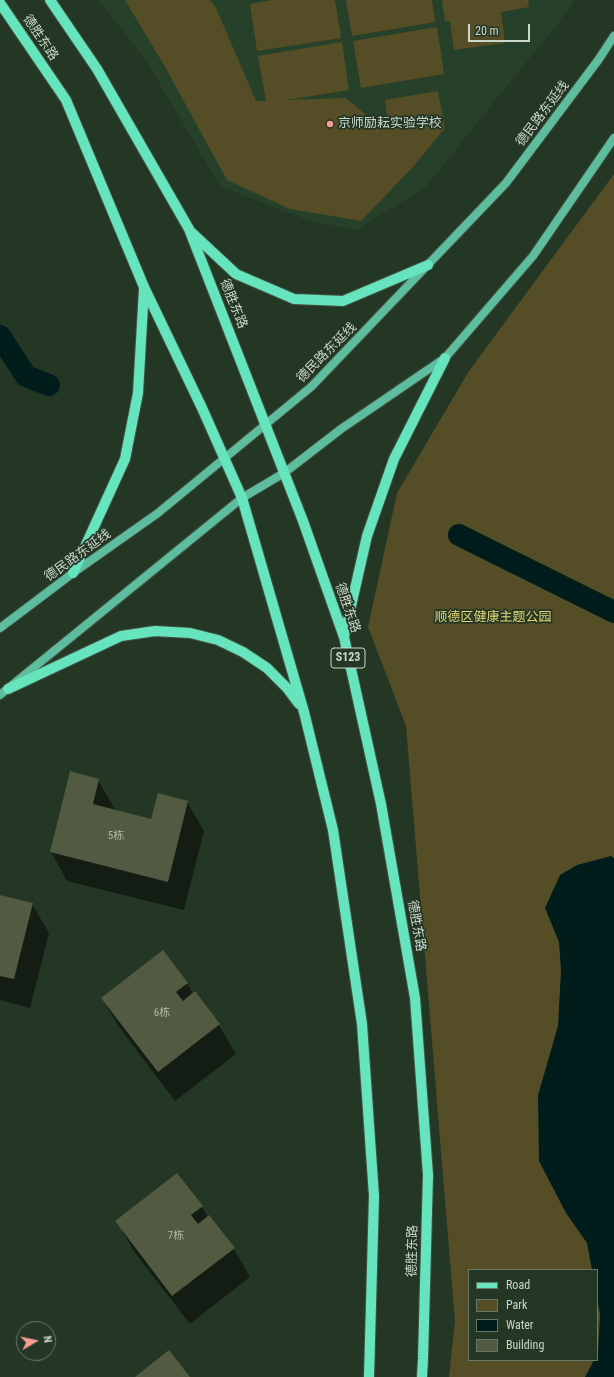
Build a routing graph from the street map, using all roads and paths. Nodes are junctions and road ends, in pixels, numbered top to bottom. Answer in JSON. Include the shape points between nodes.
{"nodes":[{"id":1,"x":50,"y":0,"type":"edge"},
{"id":2,"x":0,"y":3,"type":"edge"},
{"id":3,"x":614,"y":36,"type":"edge"},
{"id":4,"x":614,"y":138,"type":"edge"},
{"id":5,"x":189,"y":230,"type":"junction"},
{"id":6,"x":428,"y":265,"type":"junction"},
{"id":7,"x":144,"y":287,"type":"junction"},
{"id":8,"x":445,"y":358,"type":"junction"},
{"id":9,"x":265,"y":425,"type":"junction"},
{"id":10,"x":224,"y":459,"type":"junction"},
{"id":11,"x":284,"y":473,"type":"junction"},
{"id":12,"x":242,"y":498,"type":"junction"},
{"id":13,"x":73,"y":573,"type":"junction"},
{"id":14,"x":0,"y":628,"type":"edge"},
{"id":15,"x":344,"y":637,"type":"junction"},
{"id":16,"x":4,"y":692,"type":"edge"},
{"id":17,"x":304,"y":712,"type":"junction"},
{"id":18,"x":369,"y":1377,"type":"edge"},
{"id":19,"x":422,"y":1377,"type":"edge"}],
"edges":[{"from":1,"to":5,"type":"main road","name":"德胜东路","number":"S123","via":[[97,68]]},
{"from":2,"to":7,"type":"main road","name":"德胜东路","via":[[66,100]]},
{"from":3,"to":6,"type":"main road","name":"德民路东延线","via":[[506,183]]},
{"from":4,"to":8,"type":"main road","via":[[533,256]]},
{"from":5,"to":6,"type":"main road","via":[[236,274],[294,299],[343,301]]},
{"from":5,"to":9,"type":"main road","name":"德胜东路","number":"S123"},
{"from":6,"to":9,"type":"main road","name":"德民路东延线","via":[[311,387]]},
{"from":7,"to":10,"type":"main road","name":"德胜东路"},
{"from":7,"to":13,"type":"main road","via":[[138,393],[125,459]]},
{"from":8,"to":11,"type":"main road","via":[[341,429]]},
{"from":8,"to":15,"type":"main road","via":[[394,459],[367,536]]},
{"from":9,"to":10,"type":"main road","name":"德民路东延线"},
{"from":9,"to":11,"type":"main road","name":"德胜东路","number":"S123"},
{"from":10,"to":12,"type":"main road","name":"德胜东路"},
{"from":10,"to":13,"type":"main road","name":"德民路东延线","via":[[158,513]]},
{"from":11,"to":12,"type":"main road"},
{"from":11,"to":15,"type":"main road","name":"德胜东路","number":"S123"},
{"from":12,"to":16,"type":"main road"},
{"from":12,"to":17,"type":"main road","name":"德胜东路"},
{"from":13,"to":14,"type":"main road","name":"德民路东延线"},
{"from":15,"to":19,"type":"main road","name":"德胜东路","number":"S123","via":[[382,804],[415,998],[428,1174]]},
{"from":16,"to":17,"type":"main road","via":[[121,636],[155,631],[190,633],[218,640],[267,668],[287,688]]},
{"from":17,"to":18,"type":"main road","name":"德胜东路","via":[[333,830],[362,1024],[374,1196]]}]}
